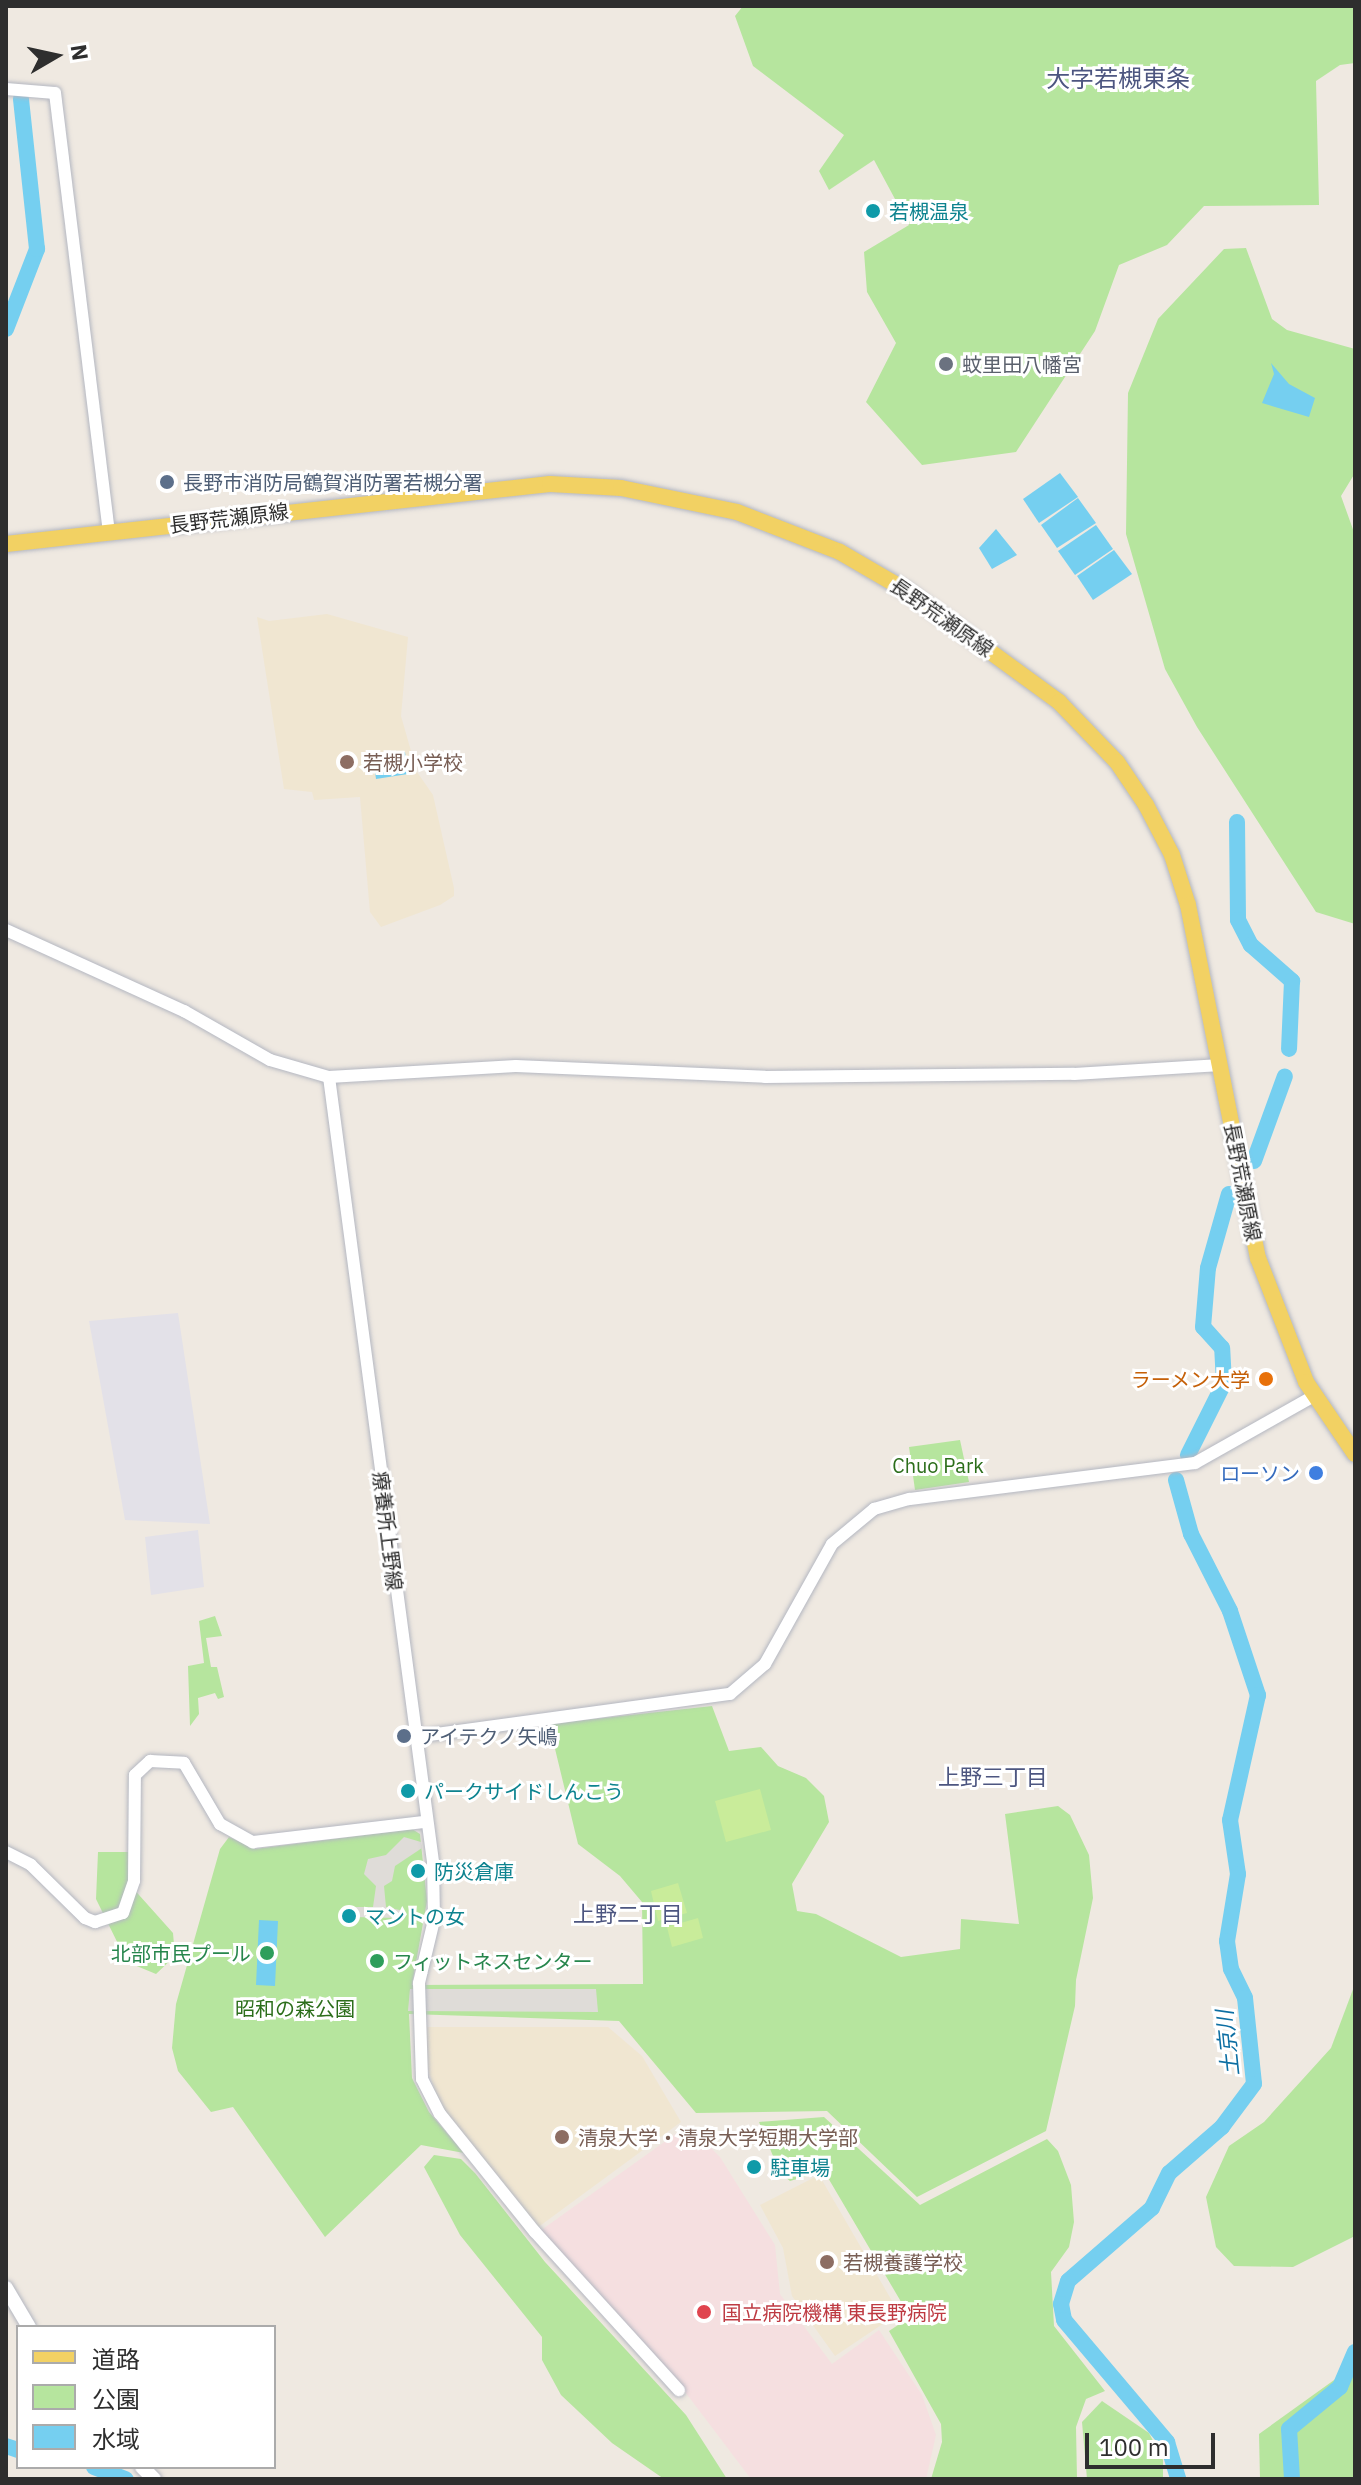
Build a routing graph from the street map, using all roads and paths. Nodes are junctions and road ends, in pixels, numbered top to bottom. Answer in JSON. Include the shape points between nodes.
{"nodes":[{"id":1,"x":6,"y":89,"type":"edge"},
{"id":2,"x":109,"y":532,"type":"junction"},
{"id":3,"x":6,"y":544,"type":"edge"},
{"id":4,"x":6,"y":930,"type":"edge"},
{"id":5,"x":1221,"y":1065,"type":"junction"},
{"id":6,"x":329,"y":1077,"type":"junction"},
{"id":7,"x":1314,"y":1396,"type":"junction"},
{"id":8,"x":1355,"y":1454,"type":"edge"},
{"id":9,"x":415,"y":1737,"type":"junction"},
{"id":10,"x":424,"y":1822,"type":"junction"},
{"id":11,"x":6,"y":1852,"type":"edge"},
{"id":12,"x":6,"y":2288,"type":"edge"},
{"id":13,"x":28,"y":2325,"type":"edge"},
{"id":14,"x":679,"y":2390,"type":"dead end"}],
"edges":[{"from":1,"to":2,"type":"street","via":[[55,93]]},
{"from":2,"to":3,"type":"main road","name":"長野荒瀬原線"},
{"from":2,"to":5,"type":"main road","name":"長野荒瀬原線","via":[[550,484],[621,488],[707,504],[780,526],[840,552],[907,591],[1059,702],[1117,762],[1172,855],[1188,905]]},
{"from":4,"to":6,"type":"street","via":[[184,1011],[270,1060]]},
{"from":5,"to":6,"type":"street","via":[[1074,1074],[768,1077],[516,1066]]},
{"from":5,"to":7,"type":"main road","name":"長野荒瀬原線","via":[[1258,1258],[1278,1319]]},
{"from":6,"to":9,"type":"street","name":"療養所上野線"},
{"from":7,"to":8,"type":"main road","name":"長野荒瀬原線"},
{"from":7,"to":9,"type":"street","via":[[1195,1463],[910,1499],[874,1509],[832,1544],[765,1664],[730,1694]]},
{"from":9,"to":10,"type":"street","name":"療養所上野線"},
{"from":10,"to":11,"type":"street","via":[[253,1842],[220,1824],[184,1763],[150,1761],[135,1775],[134,1881],[123,1913],[95,1922],[85,1918],[31,1865]]},
{"from":10,"to":14,"type":"street","name":"療養所上野線","via":[[435,1893],[419,1983],[422,2079],[440,2114],[550,2250]]},
{"from":12,"to":13,"type":"main road"}]}
